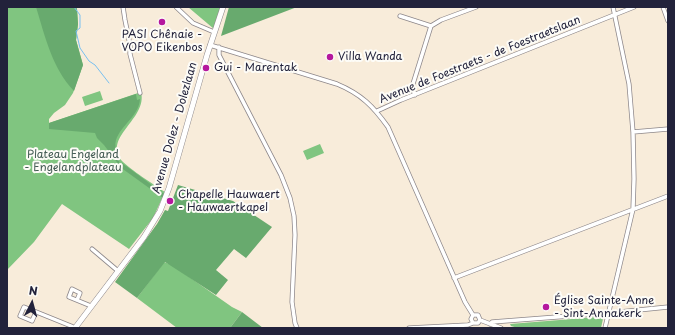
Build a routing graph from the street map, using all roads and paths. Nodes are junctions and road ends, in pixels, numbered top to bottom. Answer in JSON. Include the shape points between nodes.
{"nodes":[{"id":1,"x":123,"y":7,"type":"edge"},
{"id":2,"x":176,"y":7,"type":"edge"},
{"id":3,"x":223,"y":7,"type":"edge"},
{"id":4,"x":476,"y":7,"type":"edge"},
{"id":5,"x":613,"y":7,"type":"edge"},
{"id":6,"x":634,"y":7,"type":"edge"},
{"id":7,"x":663,"y":7,"type":"edge"},
{"id":8,"x":614,"y":15,"type":"junction"},
{"id":9,"x":400,"y":16,"type":"dead end"},
{"id":10,"x":668,"y":21,"type":"edge"},
{"id":11,"x":431,"y":26,"type":"junction"},
{"id":12,"x":214,"y":32,"type":"junction"},
{"id":13,"x":210,"y":45,"type":"junction"},
{"id":14,"x":219,"y":47,"type":"junction"},
{"id":15,"x":140,"y":93,"type":"dead end"},
{"id":16,"x":415,"y":95,"type":"junction"},
{"id":17,"x":377,"y":111,"type":"junction"},
{"id":18,"x":668,"y":130,"type":"edge"},
{"id":19,"x":633,"y":132,"type":"junction"},
{"id":20,"x":668,"y":196,"type":"edge"},
{"id":21,"x":633,"y":209,"type":"junction"},
{"id":22,"x":92,"y":249,"type":"dead end"},
{"id":23,"x":118,"y":271,"type":"junction"},
{"id":24,"x":454,"y":278,"type":"junction"},
{"id":25,"x":77,"y":300,"type":"dead end"},
{"id":26,"x":91,"y":306,"type":"junction"},
{"id":27,"x":668,"y":307,"type":"edge"},
{"id":28,"x":36,"y":312,"type":"junction"},
{"id":29,"x":609,"y":313,"type":"junction"},
{"id":30,"x":472,"y":317,"type":"junction"},
{"id":31,"x":480,"y":321,"type":"junction"},
{"id":32,"x":474,"y":323,"type":"junction"},
{"id":33,"x":463,"y":324,"type":"junction"},
{"id":34,"x":490,"y":324,"type":"junction"},
{"id":35,"x":75,"y":328,"type":"edge"},
{"id":36,"x":297,"y":328,"type":"edge"},
{"id":37,"x":409,"y":328,"type":"edge"},
{"id":38,"x":475,"y":328,"type":"edge"},
{"id":39,"x":479,"y":328,"type":"edge"},
{"id":40,"x":501,"y":328,"type":"edge"},
{"id":41,"x":605,"y":328,"type":"edge"}],
"edges":[{"from":1,"to":15,"type":"street","via":[[130,54]]},
{"from":2,"to":12,"type":"street","via":[[193,23]]},
{"from":3,"to":12,"type":"street","name":"Avenue Dolez - Dolezlaan"},
{"from":4,"to":11,"type":"street","via":[[440,20]]},
{"from":5,"to":8,"type":"street"},
{"from":6,"to":8,"type":"street","name":"Avenue de Foestraets - de Foestraetslaan"},
{"from":7,"to":10,"type":"street"},
{"from":8,"to":16,"type":"street","name":"Avenue de Foestraets - de Foestraetslaan"},
{"from":8,"to":19,"type":"street","via":[[629,84]]},
{"from":9,"to":11,"type":"street"},
{"from":11,"to":16,"type":"street","via":[[412,87]]},
{"from":12,"to":13,"type":"street","name":"Avenue Dolez - Dolezlaan"},
{"from":13,"to":14,"type":"street"},
{"from":13,"to":23,"type":"street","name":"Avenue Dolez - Dolezlaan","via":[[164,203]]},
{"from":14,"to":17,"type":"street","via":[[337,84],[360,96]]},
{"from":14,"to":36,"type":"street","via":[[219,55],[281,175],[290,198],[295,235],[292,302]]},
{"from":16,"to":17,"type":"street","name":"Avenue de Foestraets - de Foestraetslaan"},
{"from":17,"to":24,"type":"street","via":[[388,127]]},
{"from":18,"to":19,"type":"street"},
{"from":19,"to":21,"type":"street"},
{"from":20,"to":21,"type":"street"},
{"from":21,"to":24,"type":"street"},
{"from":21,"to":29,"type":"street"},
{"from":22,"to":23,"type":"street"},
{"from":23,"to":26,"type":"street","name":"Avenue Dolez - Dolezlaan"},
{"from":24,"to":30,"type":"street"},
{"from":25,"to":26,"type":"street"},
{"from":26,"to":35,"type":"street","name":"Avenue Dolez - Dolezlaan"},
{"from":27,"to":29,"type":"street"},
{"from":28,"to":28,"type":"street","via":[[24,307],[20,316],[32,321]]},
{"from":28,"to":35,"type":"street"},
{"from":29,"to":34,"type":"street","via":[[499,321]]},
{"from":29,"to":41,"type":"street"},
{"from":30,"to":31,"type":"street","via":[[478,315]]},
{"from":30,"to":32,"type":"street"},
{"from":30,"to":33,"type":"street"},
{"from":31,"to":32,"type":"street"},
{"from":31,"to":34,"type":"street"},
{"from":31,"to":39,"type":"street"},
{"from":32,"to":33,"type":"street"},
{"from":32,"to":38,"type":"street"},
{"from":33,"to":37,"type":"street"},
{"from":34,"to":40,"type":"street"}]}
